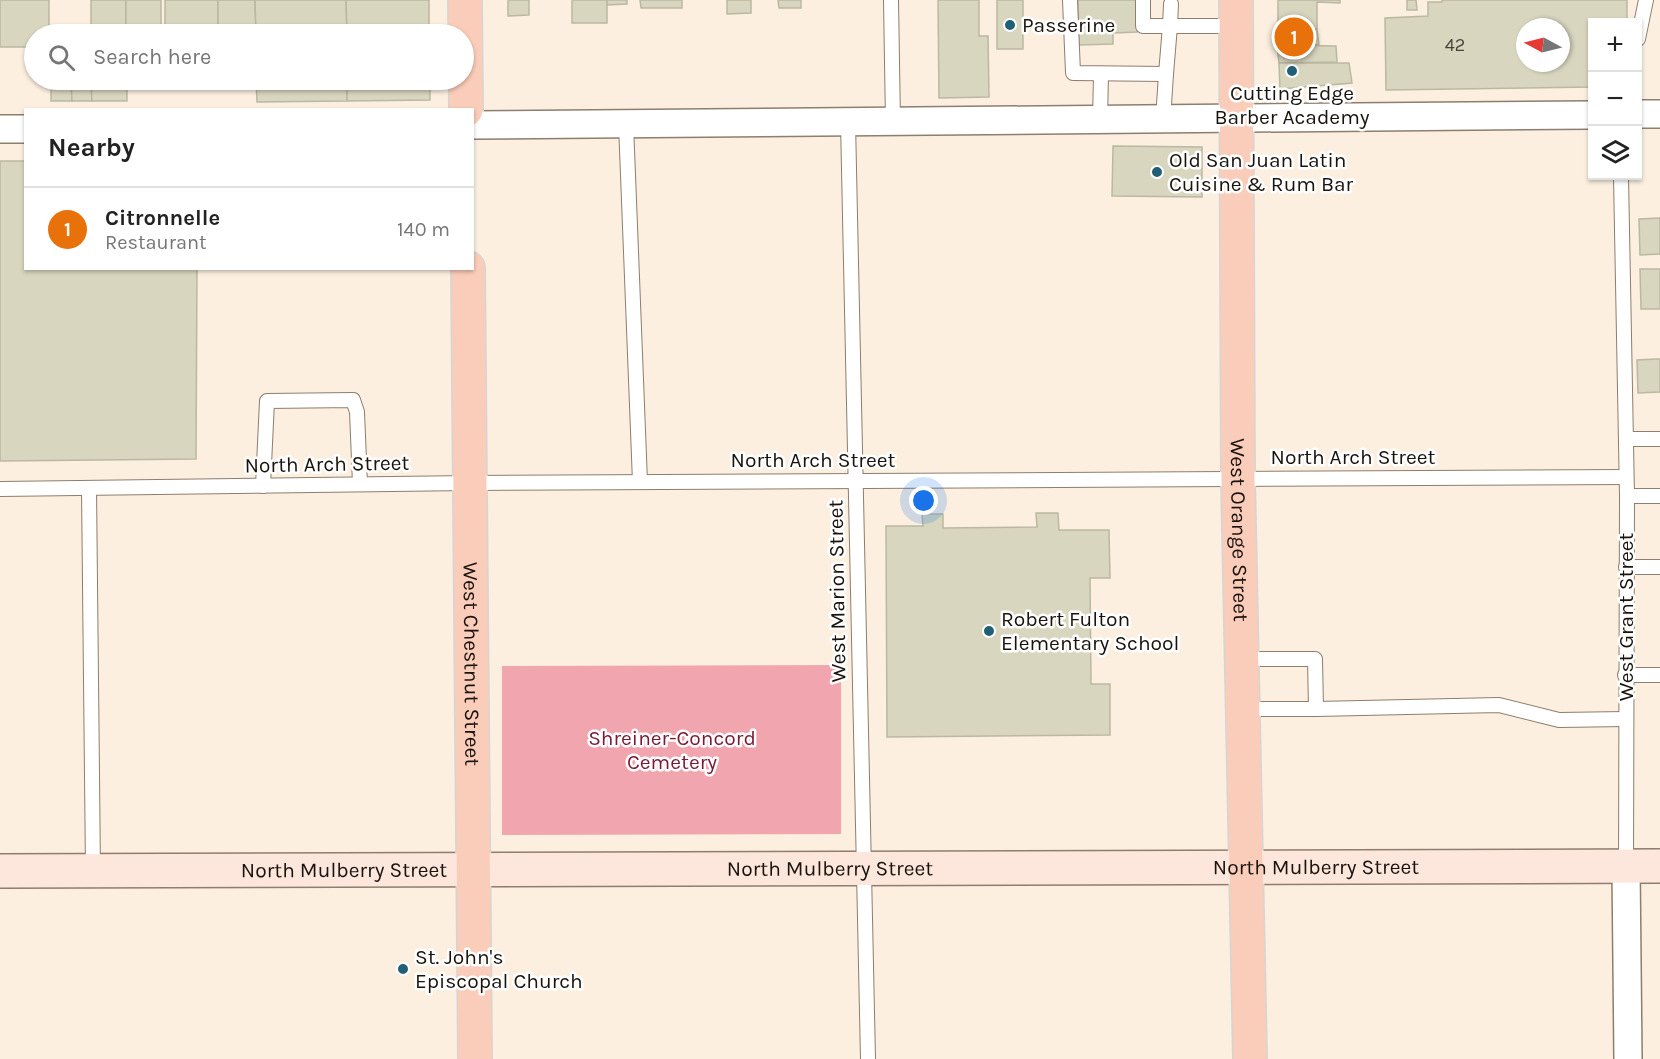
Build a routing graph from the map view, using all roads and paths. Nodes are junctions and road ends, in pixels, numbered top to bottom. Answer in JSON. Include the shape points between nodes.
{"nodes":[{"id":1,"x":465,"y":0,"type":"edge"},
{"id":2,"x":891,"y":0,"type":"edge"},
{"id":3,"x":1070,"y":0,"type":"edge"},
{"id":4,"x":1143,"y":0,"type":"edge"},
{"id":5,"x":1646,"y":0,"type":"edge"},
{"id":6,"x":1171,"y":4,"type":"dead end"},
{"id":7,"x":1236,"y":13,"type":"edge"},
{"id":8,"x":1642,"y":20,"type":"edge"},
{"id":9,"x":465,"y":24,"type":"edge"},
{"id":10,"x":1170,"y":26,"type":"junction"},
{"id":11,"x":1101,"y":74,"type":"junction"},
{"id":12,"x":1166,"y":74,"type":"junction"},
{"id":13,"x":466,"y":90,"type":"edge"},
{"id":14,"x":466,"y":108,"type":"edge"},
{"id":15,"x":1642,"y":114,"type":"edge"},
{"id":16,"x":1660,"y":114,"type":"edge"},
{"id":17,"x":1588,"y":115,"type":"edge"},
{"id":18,"x":1237,"y":119,"type":"junction"},
{"id":19,"x":1100,"y":120,"type":"junction"},
{"id":20,"x":1164,"y":120,"type":"junction"},
{"id":21,"x":848,"y":122,"type":"junction"},
{"id":22,"x":893,"y":122,"type":"junction"},
{"id":23,"x":626,"y":124,"type":"junction"},
{"id":24,"x":474,"y":125,"type":"edge"},
{"id":25,"x":0,"y":129,"type":"edge"},
{"id":26,"x":24,"y":129,"type":"edge"},
{"id":27,"x":1621,"y":180,"type":"edge"},
{"id":28,"x":468,"y":270,"type":"edge"},
{"id":29,"x":1626,"y":439,"type":"junction"},
{"id":30,"x":1660,"y":439,"type":"edge"},
{"id":31,"x":1626,"y":477,"type":"junction"},
{"id":32,"x":1238,"y":479,"type":"junction"},
{"id":33,"x":856,"y":481,"type":"junction"},
{"id":34,"x":640,"y":482,"type":"junction"},
{"id":35,"x":470,"y":483,"type":"junction"},
{"id":36,"x":360,"y":484,"type":"junction"},
{"id":37,"x":262,"y":486,"type":"junction"},
{"id":38,"x":88,"y":488,"type":"junction"},
{"id":39,"x":0,"y":489,"type":"edge"},
{"id":40,"x":1627,"y":496,"type":"junction"},
{"id":41,"x":1660,"y":496,"type":"edge"},
{"id":42,"x":1626,"y":567,"type":"junction"},
{"id":43,"x":1660,"y":567,"type":"edge"},
{"id":44,"x":1241,"y":659,"type":"junction"},
{"id":45,"x":1625,"y":675,"type":"junction"},
{"id":46,"x":1660,"y":675,"type":"edge"},
{"id":47,"x":1242,"y":709,"type":"junction"},
{"id":48,"x":1316,"y":709,"type":"junction"},
{"id":49,"x":1625,"y":719,"type":"junction"},
{"id":50,"x":1660,"y":866,"type":"edge"},
{"id":51,"x":1626,"y":867,"type":"junction"},
{"id":52,"x":1245,"y":868,"type":"junction"},
{"id":53,"x":864,"y":869,"type":"junction"},
{"id":54,"x":473,"y":870,"type":"junction"},
{"id":55,"x":0,"y":871,"type":"edge"},
{"id":56,"x":93,"y":871,"type":"junction"},
{"id":57,"x":475,"y":1059,"type":"edge"},
{"id":58,"x":868,"y":1059,"type":"edge"},
{"id":59,"x":1250,"y":1059,"type":"edge"},
{"id":60,"x":1628,"y":1059,"type":"edge"}],
"edges":[{"from":1,"to":9,"type":"main road"},
{"from":2,"to":22,"type":"lane"},
{"from":3,"to":11,"type":"lane","via":[[1073,74]]},
{"from":4,"to":10,"type":"lane","via":[[1143,26]]},
{"from":5,"to":8,"type":"lane"},
{"from":6,"to":10,"type":"lane"},
{"from":7,"to":10,"type":"lane"},
{"from":7,"to":18,"type":"main road","name":"West Orange Street"},
{"from":10,"to":12,"type":"lane"},
{"from":11,"to":12,"type":"lane"},
{"from":11,"to":19,"type":"lane"},
{"from":12,"to":20,"type":"lane"},
{"from":13,"to":14,"type":"main road"},
{"from":15,"to":16,"type":"street"},
{"from":17,"to":18,"type":"street"},
{"from":18,"to":20,"type":"street"},
{"from":18,"to":32,"type":"main road","name":"West Orange Street"},
{"from":19,"to":20,"type":"street"},
{"from":19,"to":22,"type":"street"},
{"from":21,"to":22,"type":"street"},
{"from":21,"to":23,"type":"street"},
{"from":21,"to":33,"type":"lane","name":"West Marion Street"},
{"from":23,"to":24,"type":"street"},
{"from":23,"to":34,"type":"lane"},
{"from":25,"to":26,"type":"street"},
{"from":27,"to":29,"type":"lane","name":"West Grant Street"},
{"from":28,"to":35,"type":"main road","name":"West Chestnut Street"},
{"from":29,"to":30,"type":"lane"},
{"from":29,"to":31,"type":"lane","name":"West Grant Street"},
{"from":31,"to":32,"type":"lane","name":"North Arch Street"},
{"from":31,"to":40,"type":"lane","name":"West Grant Street"},
{"from":32,"to":33,"type":"lane","name":"North Arch Street"},
{"from":32,"to":44,"type":"main road","name":"West Orange Street"},
{"from":33,"to":34,"type":"lane","name":"North Arch Street"},
{"from":33,"to":53,"type":"lane","name":"West Marion Street"},
{"from":34,"to":35,"type":"lane","name":"North Arch Street"},
{"from":35,"to":36,"type":"lane","name":"North Arch Street"},
{"from":35,"to":54,"type":"main road","name":"West Chestnut Street"},
{"from":36,"to":37,"type":"lane","name":"North Arch Street"},
{"from":36,"to":37,"type":"lane","via":[[353,400],[267,401]]},
{"from":37,"to":38,"type":"lane","name":"North Arch Street"},
{"from":38,"to":39,"type":"lane","name":"North Arch Street"},
{"from":38,"to":56,"type":"lane"},
{"from":40,"to":41,"type":"lane"},
{"from":40,"to":42,"type":"lane","name":"West Grant Street"},
{"from":42,"to":43,"type":"lane"},
{"from":42,"to":45,"type":"lane","name":"West Grant Street"},
{"from":44,"to":47,"type":"main road","name":"West Orange Street"},
{"from":44,"to":48,"type":"lane","via":[[1315,659]]},
{"from":45,"to":46,"type":"lane"},
{"from":45,"to":49,"type":"lane","name":"West Grant Street"},
{"from":47,"to":48,"type":"lane"},
{"from":47,"to":52,"type":"main road","name":"West Orange Street"},
{"from":48,"to":49,"type":"lane","via":[[1499,705],[1559,720]]},
{"from":49,"to":51,"type":"lane","name":"West Grant Street"},
{"from":50,"to":51,"type":"street","name":"North Mulberry Street"},
{"from":51,"to":52,"type":"street","name":"North Mulberry Street"},
{"from":51,"to":60,"type":"street","name":"West Grant Street"},
{"from":52,"to":53,"type":"street","name":"North Mulberry Street"},
{"from":52,"to":59,"type":"main road","name":"West Orange Street"},
{"from":53,"to":54,"type":"street","name":"North Mulberry Street"},
{"from":53,"to":58,"type":"lane","name":"West Marion Street"},
{"from":54,"to":56,"type":"street","name":"North Mulberry Street"},
{"from":54,"to":57,"type":"main road","name":"West Chestnut Street"},
{"from":55,"to":56,"type":"street","name":"North Mulberry Street"}]}
